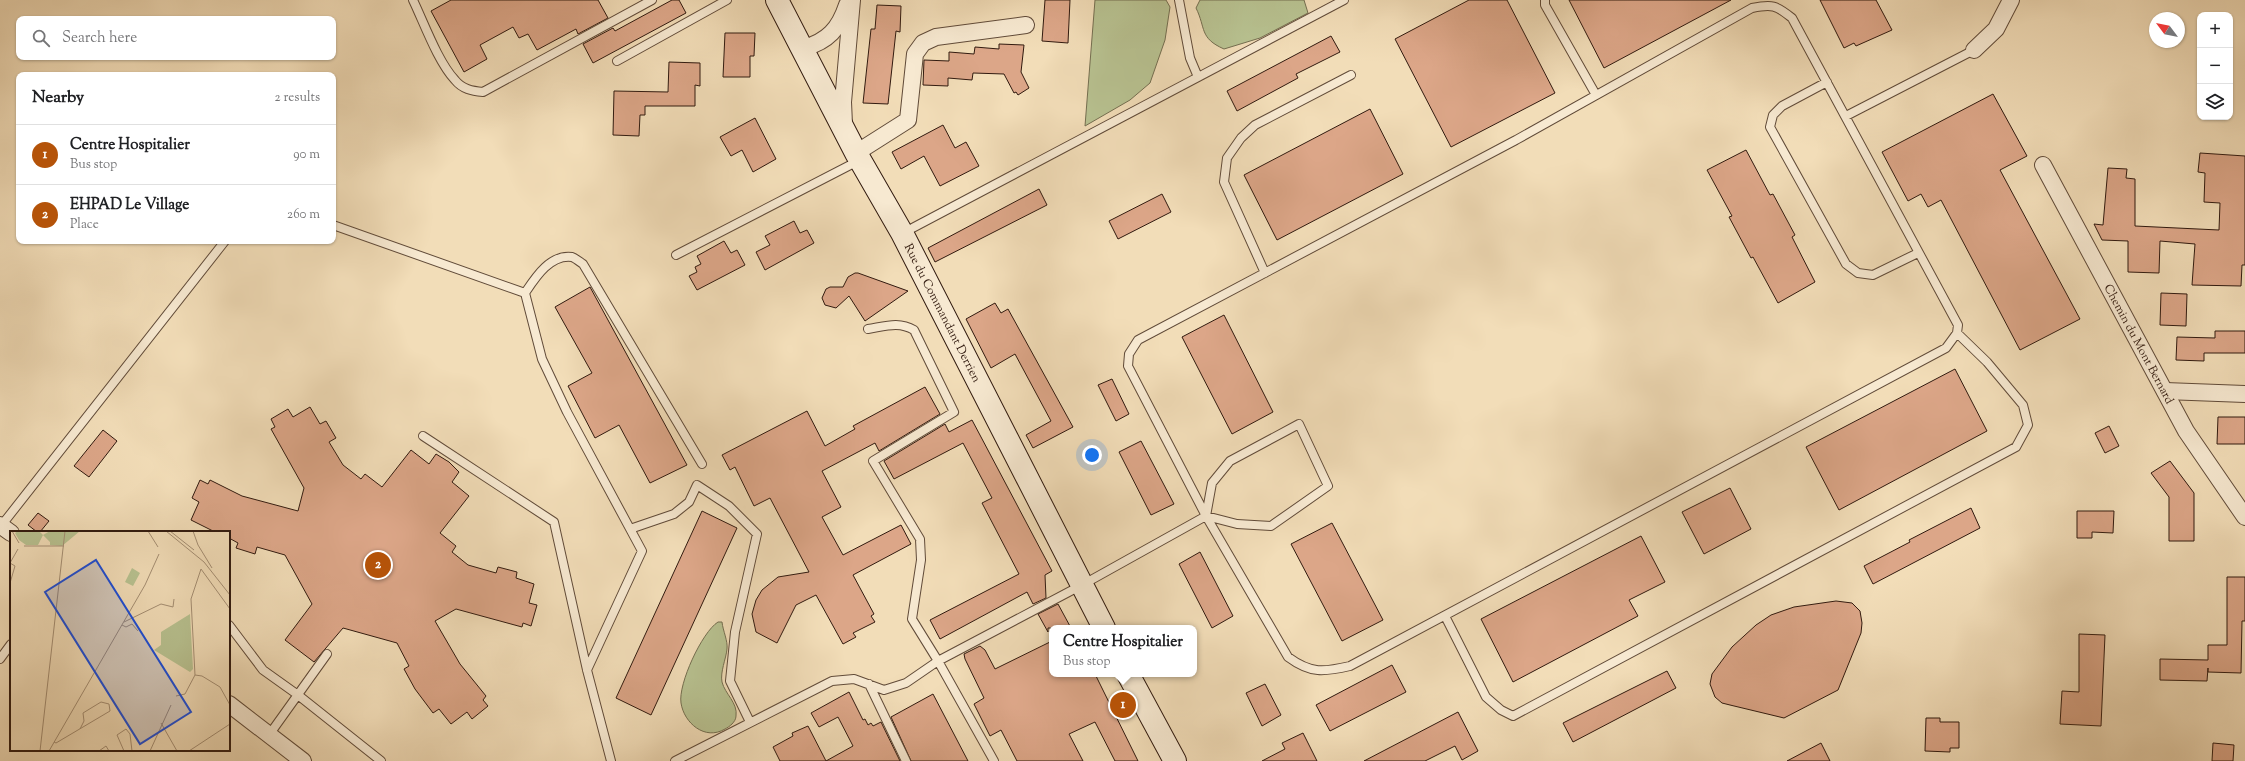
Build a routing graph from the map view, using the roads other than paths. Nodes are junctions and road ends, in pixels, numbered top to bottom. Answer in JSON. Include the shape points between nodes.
{"nodes":[{"id":1,"x":413,"y":0,"type":"edge"},
{"id":2,"x":652,"y":0,"type":"edge"},
{"id":3,"x":726,"y":0,"type":"edge"},
{"id":4,"x":778,"y":0,"type":"edge"},
{"id":5,"x":849,"y":0,"type":"edge"},
{"id":6,"x":852,"y":0,"type":"edge"},
{"id":7,"x":1179,"y":0,"type":"edge"},
{"id":8,"x":1344,"y":0,"type":"edge"},
{"id":9,"x":1545,"y":0,"type":"edge"},
{"id":10,"x":2011,"y":0,"type":"edge"},
{"id":11,"x":1770,"y":2,"type":"edge"},
{"id":12,"x":1026,"y":25,"type":"dead end"},
{"id":13,"x":804,"y":48,"type":"junction"},
{"id":14,"x":1974,"y":50,"type":"joint"},
{"id":15,"x":617,"y":61,"type":"dead end"},
{"id":16,"x":1351,"y":76,"type":"dead end"},
{"id":17,"x":1198,"y":77,"type":"junction"},
{"id":18,"x":1827,"y":82,"type":"junction"},
{"id":19,"x":1596,"y":95,"type":"junction"},
{"id":20,"x":1846,"y":116,"type":"junction"},
{"id":21,"x":845,"y":132,"type":"junction"},
{"id":22,"x":858,"y":157,"type":"junction"},
{"id":23,"x":2043,"y":165,"type":"dead end"},
{"id":24,"x":336,"y":226,"type":"edge"},
{"id":25,"x":902,"y":233,"type":"junction"},
{"id":26,"x":223,"y":244,"type":"edge"},
{"id":27,"x":1918,"y":253,"type":"junction"},
{"id":28,"x":676,"y":255,"type":"dead end"},
{"id":29,"x":1265,"y":273,"type":"junction"},
{"id":30,"x":525,"y":293,"type":"junction"},
{"id":31,"x":868,"y":329,"type":"dead end"},
{"id":32,"x":1957,"y":333,"type":"junction"},
{"id":33,"x":2164,"y":391,"type":"junction"},
{"id":34,"x":2245,"y":394,"type":"edge"},
{"id":35,"x":423,"y":436,"type":"dead end"},
{"id":36,"x":702,"y":464,"type":"dead end"},
{"id":37,"x":1206,"y":516,"type":"junction"},
{"id":38,"x":2245,"y":517,"type":"edge"},
{"id":39,"x":4,"y":528,"type":"edge"},
{"id":40,"x":630,"y":529,"type":"junction"},
{"id":41,"x":1082,"y":585,"type":"junction"},
{"id":42,"x":1445,"y":616,"type":"junction"},
{"id":43,"x":1102,"y":625,"type":"edge"},
{"id":44,"x":230,"y":626,"type":"edge"},
{"id":45,"x":10,"y":645,"type":"edge"},
{"id":46,"x":327,"y":654,"type":"dead end"},
{"id":47,"x":0,"y":659,"type":"edge"},
{"id":48,"x":938,"y":661,"type":"junction"},
{"id":49,"x":587,"y":670,"type":"junction"},
{"id":50,"x":1130,"y":677,"type":"edge"},
{"id":51,"x":869,"y":684,"type":"junction"},
{"id":52,"x":298,"y":695,"type":"junction"},
{"id":53,"x":231,"y":710,"type":"edge"},
{"id":54,"x":750,"y":722,"type":"junction"},
{"id":55,"x":269,"y":735,"type":"junction"},
{"id":56,"x":303,"y":761,"type":"edge"},
{"id":57,"x":381,"y":761,"type":"edge"},
{"id":58,"x":611,"y":761,"type":"edge"},
{"id":59,"x":675,"y":761,"type":"edge"},
{"id":60,"x":906,"y":761,"type":"edge"},
{"id":61,"x":994,"y":761,"type":"edge"},
{"id":62,"x":1175,"y":761,"type":"edge"}],
"edges":[{"from":1,"to":2,"type":"lane","via":[[456,81],[472,92],[483,92]]},
{"from":3,"to":15,"type":"lane"},
{"from":4,"to":13,"type":"main road","name":"Rue du Commandant Derrien"},
{"from":5,"to":13,"type":"street","via":[[841,23],[833,34],[820,43]]},
{"from":6,"to":21,"type":"street","via":[[842,102]]},
{"from":7,"to":17,"type":"lane","via":[[1190,58]]},
{"from":8,"to":17,"type":"lane"},
{"from":9,"to":19,"type":"lane","via":[[1545,6]]},
{"from":10,"to":14,"type":"street","via":[[1996,29]]},
{"from":11,"to":18,"type":"lane","via":[[1792,18]]},
{"from":11,"to":19,"type":"lane","via":[[1752,8]]},
{"from":12,"to":22,"type":"street","via":[[936,37],[923,43],[915,54],[908,120]]},
{"from":13,"to":21,"type":"main road","name":"Rue du Commandant Derrien"},
{"from":14,"to":20,"type":"lane"},
{"from":16,"to":29,"type":"lane","via":[[1255,125],[1241,138],[1227,158],[1224,182]]},
{"from":17,"to":25,"type":"lane"},
{"from":18,"to":20,"type":"lane"},
{"from":18,"to":27,"type":"lane","via":[[1782,106],[1773,115],[1770,128],[1846,264],[1858,273],[1873,275]]},
{"from":19,"to":29,"type":"lane"},
{"from":20,"to":27,"type":"lane"},
{"from":21,"to":22,"type":"main road","name":"Rue du Commandant Derrien"},
{"from":22,"to":25,"type":"main road","name":"Rue du Commandant Derrien"},
{"from":22,"to":28,"type":"lane"},
{"from":23,"to":33,"type":"street","name":"Chemin du Mont Bernard"},
{"from":24,"to":30,"type":"lane"},
{"from":25,"to":41,"type":"main road","name":"Rue du Commandant Derrien"},
{"from":26,"to":39,"type":"lane"},
{"from":27,"to":32,"type":"lane","via":[[1958,325]]},
{"from":29,"to":37,"type":"lane","via":[[1138,340],[1129,354],[1128,366]]},
{"from":30,"to":36,"type":"lane","via":[[537,274],[556,260],[572,257],[583,264]]},
{"from":30,"to":40,"type":"lane","via":[[542,359],[567,412]]},
{"from":31,"to":48,"type":"lane","via":[[905,324],[914,330],[954,412],[873,461],[920,539],[920,560],[912,619]]},
{"from":32,"to":42,"type":"lane","via":[[1946,348]]},
{"from":32,"to":42,"type":"lane","via":[[1987,362],[2023,405],[2028,425],[2016,447],[1513,716],[1486,697]]},
{"from":33,"to":34,"type":"street"},
{"from":33,"to":38,"type":"street","name":"Chemin du Mont Bernard","via":[[2186,431]]},
{"from":35,"to":49,"type":"lane","via":[[554,522]]},
{"from":37,"to":37,"type":"lane","via":[[1212,483],[1230,461],[1299,424],[1328,486],[1271,526],[1238,524]]},
{"from":37,"to":41,"type":"lane"},
{"from":37,"to":42,"type":"lane","via":[[1288,658],[1301,667],[1329,671],[1350,666]]},
{"from":40,"to":49,"type":"lane","via":[[642,551]]},
{"from":40,"to":54,"type":"lane","via":[[674,514],[689,502],[697,485],[729,506],[756,534],[735,632],[730,681]]},
{"from":41,"to":43,"type":"main road","name":"Rue du Commandant Derrien"},
{"from":41,"to":48,"type":"lane"},
{"from":44,"to":52,"type":"lane","via":[[263,670]]},
{"from":45,"to":47,"type":"lane"},
{"from":46,"to":52,"type":"lane"},
{"from":48,"to":51,"type":"lane","via":[[906,683],[884,690]]},
{"from":48,"to":61,"type":"lane"},
{"from":49,"to":58,"type":"lane"},
{"from":50,"to":62,"type":"main road"},
{"from":51,"to":54,"type":"lane","via":[[854,679],[832,681]]},
{"from":51,"to":60,"type":"lane"},
{"from":52,"to":55,"type":"lane"},
{"from":52,"to":57,"type":"lane"},
{"from":53,"to":55,"type":"street"},
{"from":54,"to":59,"type":"lane"},
{"from":55,"to":56,"type":"street"}]}
